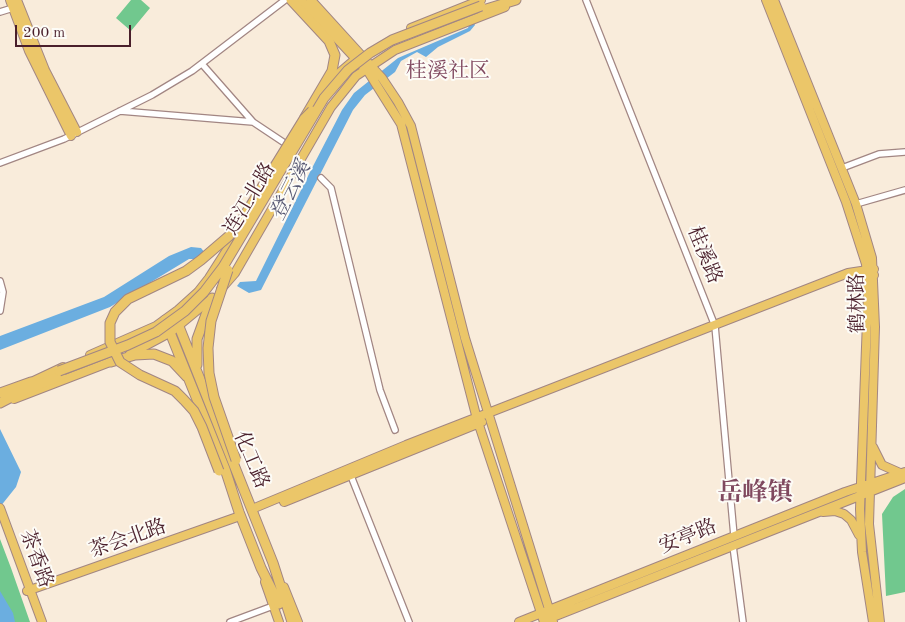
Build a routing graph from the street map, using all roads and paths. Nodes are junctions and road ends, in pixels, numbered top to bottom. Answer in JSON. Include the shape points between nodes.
{"nodes":[{"id":1,"x":17,"y":0,"type":"edge"},
{"id":2,"x":285,"y":0,"type":"edge"},
{"id":3,"x":291,"y":0,"type":"edge"},
{"id":4,"x":301,"y":0,"type":"edge"},
{"id":5,"x":311,"y":0,"type":"edge"},
{"id":6,"x":496,"y":0,"type":"edge"},
{"id":7,"x":586,"y":0,"type":"edge"},
{"id":8,"x":766,"y":0,"type":"edge"},
{"id":9,"x":774,"y":0,"type":"edge"},
{"id":10,"x":513,"y":1,"type":"edge"},
{"id":11,"x":11,"y":4,"type":"edge"},
{"id":12,"x":477,"y":5,"type":"edge"},
{"id":13,"x":0,"y":12,"type":"edge"},
{"id":14,"x":358,"y":56,"type":"junction"},
{"id":15,"x":202,"y":64,"type":"junction"},
{"id":16,"x":367,"y":67,"type":"junction"},
{"id":17,"x":324,"y":98,"type":"junction"},
{"id":18,"x":120,"y":111,"type":"junction"},
{"id":19,"x":304,"y":119,"type":"junction"},
{"id":20,"x":253,"y":122,"type":"junction"},
{"id":21,"x":74,"y":134,"type":"junction"},
{"id":22,"x":289,"y":146,"type":"junction"},
{"id":23,"x":905,"y":152,"type":"edge"},
{"id":24,"x":0,"y":164,"type":"edge"},
{"id":25,"x":842,"y":168,"type":"junction"},
{"id":26,"x":321,"y":178,"type":"dead end"},
{"id":27,"x":905,"y":190,"type":"edge"},
{"id":28,"x":856,"y":204,"type":"junction"},
{"id":29,"x":228,"y":270,"type":"junction"},
{"id":30,"x":870,"y":272,"type":"junction"},
{"id":31,"x":0,"y":281,"type":"edge"},
{"id":32,"x":212,"y":298,"type":"junction"},
{"id":33,"x":0,"y":311,"type":"edge"},
{"id":34,"x":174,"y":314,"type":"junction"},
{"id":35,"x":165,"y":320,"type":"junction"},
{"id":36,"x":715,"y":328,"type":"junction"},
{"id":37,"x":175,"y":330,"type":"junction"},
{"id":38,"x":111,"y":362,"type":"junction"},
{"id":39,"x":60,"y":373,"type":"junction"},
{"id":40,"x":190,"y":381,"type":"junction"},
{"id":41,"x":28,"y":382,"type":"junction"},
{"id":42,"x":0,"y":393,"type":"edge"},
{"id":43,"x":9,"y":400,"type":"junction"},
{"id":44,"x":0,"y":403,"type":"edge"},
{"id":45,"x":209,"y":404,"type":"junction"},
{"id":46,"x":488,"y":418,"type":"junction"},
{"id":47,"x":477,"y":421,"type":"junction"},
{"id":48,"x":395,"y":430,"type":"dead end"},
{"id":49,"x":871,"y":439,"type":"junction"},
{"id":50,"x":903,"y":474,"type":"edge"},
{"id":51,"x":351,"y":476,"type":"junction"},
{"id":52,"x":243,"y":484,"type":"junction"},
{"id":53,"x":869,"y":487,"type":"junction"},
{"id":54,"x":229,"y":488,"type":"junction"},
{"id":55,"x":861,"y":490,"type":"junction"},
{"id":56,"x":0,"y":508,"type":"edge"},
{"id":57,"x":253,"y":512,"type":"junction"},
{"id":58,"x":239,"y":514,"type":"junction"},
{"id":59,"x":0,"y":520,"type":"edge"},
{"id":60,"x":786,"y":524,"type":"junction"},
{"id":61,"x":734,"y":536,"type":"junction"},
{"id":62,"x":861,"y":541,"type":"junction"},
{"id":63,"x":733,"y":546,"type":"junction"},
{"id":64,"x":273,"y":562,"type":"junction"},
{"id":65,"x":261,"y":568,"type":"junction"},
{"id":66,"x":28,"y":588,"type":"junction"},
{"id":67,"x":272,"y":606,"type":"junction"},
{"id":68,"x":546,"y":618,"type":"edge"},
{"id":69,"x":38,"y":622,"type":"edge"},
{"id":70,"x":42,"y":622,"type":"edge"},
{"id":71,"x":230,"y":622,"type":"edge"},
{"id":72,"x":279,"y":622,"type":"edge"},
{"id":73,"x":286,"y":622,"type":"edge"},
{"id":74,"x":292,"y":622,"type":"edge"},
{"id":75,"x":298,"y":622,"type":"edge"},
{"id":76,"x":409,"y":622,"type":"edge"},
{"id":77,"x":519,"y":622,"type":"edge"},
{"id":78,"x":743,"y":622,"type":"edge"},
{"id":79,"x":873,"y":622,"type":"edge"},
{"id":80,"x":880,"y":622,"type":"edge"}],
"edges":[{"from":1,"to":21,"type":"main road"},
{"from":2,"to":15,"type":"street"},
{"from":3,"to":19,"type":"highway","bridge":true,"via":[[329,41],[335,58],[332,71]]},
{"from":4,"to":14,"type":"main road"},
{"from":5,"to":14,"type":"main road"},
{"from":6,"to":12,"type":"highway","name":"连江北路"},
{"from":7,"to":36,"type":"street","name":"桂溪路"},
{"from":8,"to":30,"type":"main road"},
{"from":9,"to":25,"type":"main road","name":"鹤林路"},
{"from":10,"to":12,"type":"highway","name":"连江北路"},
{"from":10,"to":16,"type":"main road","via":[[504,8],[395,50]]},
{"from":11,"to":13,"type":"street"},
{"from":11,"to":21,"type":"main road","via":[[29,51]]},
{"from":12,"to":14,"type":"main road","via":[[401,32]]},
{"from":12,"to":17,"type":"highway","name":"连江北路","bridge":true,"via":[[381,46],[348,70]]},
{"from":12,"to":29,"type":"highway","name":"连江北路","via":[[372,57],[351,74],[328,101]]},
{"from":14,"to":16,"type":"main road"},
{"from":14,"to":22,"type":"main road","via":[[330,83]]},
{"from":15,"to":18,"type":"street"},
{"from":15,"to":20,"type":"street"},
{"from":16,"to":32,"type":"main road","via":[[331,107],[231,279]]},
{"from":16,"to":46,"type":"main road","via":[[398,102],[413,132],[464,338]]},
{"from":16,"to":47,"type":"main road","via":[[394,110],[404,134]]},
{"from":17,"to":19,"type":"highway","bridge":true},
{"from":17,"to":39,"type":"highway","name":"连江北路","bridge":true,"via":[[224,267],[200,297],[169,323],[142,339]]},
{"from":18,"to":20,"type":"street"},
{"from":18,"to":21,"type":"street"},
{"from":19,"to":54,"type":"highway","bridge":true,"via":[[229,236],[186,271],[128,299],[115,312],[110,323],[110,342],[120,362],[163,385],[194,411]]},
{"from":20,"to":22,"type":"street"},
{"from":21,"to":24,"type":"street"},
{"from":22,"to":34,"type":"main road","via":[[221,262],[198,292]]},
{"from":23,"to":25,"type":"street","via":[[879,154]]},
{"from":25,"to":28,"type":"main road","name":"鹤林路"},
{"from":26,"to":48,"type":"street","via":[[331,188],[380,387]]},
{"from":27,"to":28,"type":"street"},
{"from":28,"to":30,"type":"main road","name":"鹤林路","via":[[870,249]]},
{"from":29,"to":39,"type":"highway","name":"连江北路","bridge":true,"via":[[199,305],[158,336],[130,350]]},
{"from":29,"to":52,"type":"highway","bridge":true,"via":[[211,321],[209,374]]},
{"from":30,"to":36,"type":"main road"},
{"from":30,"to":49,"type":"main road","name":"鹤林路","via":[[875,327]]},
{"from":30,"to":55,"type":"main road","name":"鹤林路"},
{"from":31,"to":33,"type":"street","via":[[3,292]]},
{"from":32,"to":37,"type":"main road"},
{"from":32,"to":45,"type":"highway","via":[[199,329],[196,350]]},
{"from":34,"to":35,"type":"main road"},
{"from":34,"to":37,"type":"highway","name":"化工路"},
{"from":35,"to":37,"type":"highway","name":"化工路"},
{"from":35,"to":41,"type":"main road"},
{"from":36,"to":46,"type":"main road"},
{"from":36,"to":61,"type":"street","name":"桂溪路"},
{"from":37,"to":38,"type":"main road"},
{"from":37,"to":40,"type":"highway","name":"化工路"},
{"from":37,"to":45,"type":"highway","name":"化工路"},
{"from":38,"to":40,"type":"highway","via":[[154,354],[174,362]]},
{"from":38,"to":43,"type":"main road"},
{"from":39,"to":41,"type":"highway","name":"连江北路"},
{"from":39,"to":43,"type":"highway","name":"连江北路"},
{"from":40,"to":54,"type":"highway","name":"化工路","via":[[225,469]]},
{"from":41,"to":42,"type":"highway","name":"连江北路"},
{"from":43,"to":44,"type":"highway","name":"连江北路"},
{"from":45,"to":52,"type":"highway","name":"化工路"},
{"from":46,"to":47,"type":"main road"},
{"from":46,"to":68,"type":"main road"},
{"from":47,"to":51,"type":"main road"},
{"from":47,"to":57,"type":"main road"},
{"from":47,"to":68,"type":"main road"},
{"from":49,"to":50,"type":"main road","via":[[880,462],[888,469]]},
{"from":49,"to":53,"type":"main road","name":"鹤林路"},
{"from":50,"to":53,"type":"main road","name":"安亭路"},
{"from":51,"to":57,"type":"main road"},
{"from":51,"to":76,"type":"street"},
{"from":52,"to":57,"type":"highway","name":"化工路"},
{"from":53,"to":55,"type":"main road","name":"安亭路"},
{"from":53,"to":80,"type":"main road","name":"鹤林路","via":[[870,545]]},
{"from":54,"to":58,"type":"highway","name":"化工路"},
{"from":55,"to":60,"type":"main road","name":"安亭路"},
{"from":55,"to":61,"type":"main road","name":"安亭路"},
{"from":55,"to":62,"type":"main road","name":"鹤林路"},
{"from":56,"to":66,"type":"main road","name":"茶香路"},
{"from":57,"to":64,"type":"highway","name":"化工路"},
{"from":58,"to":65,"type":"highway","name":"化工路"},
{"from":58,"to":66,"type":"main road","name":"茶会北路"},
{"from":59,"to":66,"type":"main road","name":"茶香路"},
{"from":60,"to":62,"type":"main road","via":[[835,511],[851,520]]},
{"from":60,"to":63,"type":"main road","name":"安亭路"},
{"from":61,"to":68,"type":"main road","name":"安亭路"},
{"from":62,"to":79,"type":"main road","name":"鹤林路"},
{"from":63,"to":68,"type":"main road","name":"安亭路"},
{"from":63,"to":78,"type":"street"},
{"from":64,"to":74,"type":"highway","name":"化工路"},
{"from":64,"to":75,"type":"main road"},
{"from":65,"to":67,"type":"main road"},
{"from":65,"to":73,"type":"highway","name":"化工路"},
{"from":66,"to":69,"type":"main road","name":"茶香路"},
{"from":66,"to":70,"type":"main road","name":"茶香路"},
{"from":67,"to":71,"type":"street"},
{"from":67,"to":72,"type":"main road"},
{"from":68,"to":77,"type":"main road","name":"安亭路"}]}
